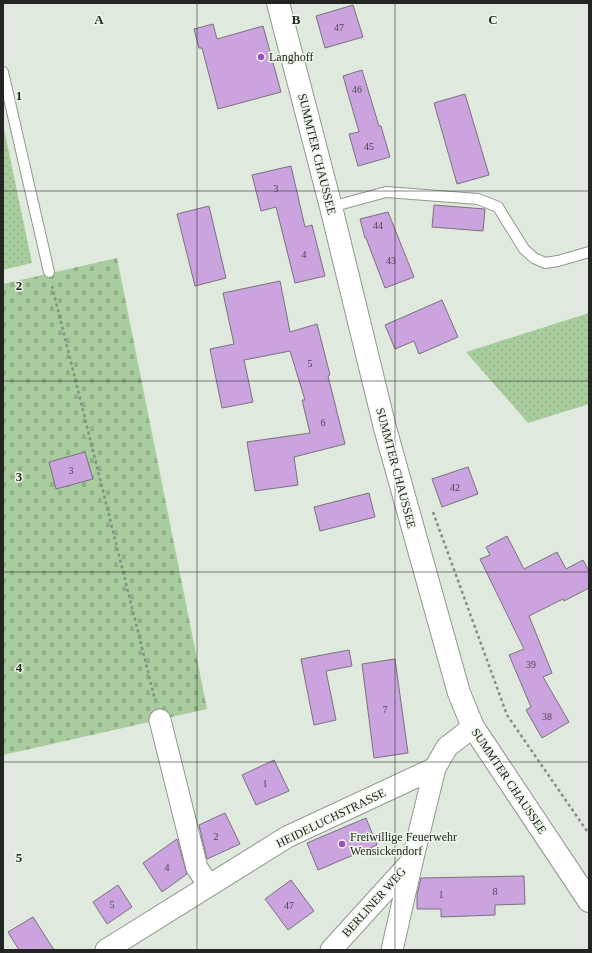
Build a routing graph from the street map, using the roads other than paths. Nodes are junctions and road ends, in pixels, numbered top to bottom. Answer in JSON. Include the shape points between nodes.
{"nodes":[{"id":1,"x":278,"y":3,"type":"edge"},
{"id":2,"x":3,"y":72,"type":"edge"},
{"id":3,"x":331,"y":208,"type":"junction"},
{"id":4,"x":589,"y":252,"type":"edge"},
{"id":5,"x":49,"y":272,"type":"road end"},
{"id":6,"x":160,"y":720,"type":"road end"},
{"id":7,"x":473,"y":728,"type":"junction"},
{"id":8,"x":435,"y":768,"type":"junction"},
{"id":9,"x":412,"y":862,"type":"junction"},
{"id":10,"x":209,"y":885,"type":"junction"},
{"id":11,"x":589,"y":901,"type":"edge"},
{"id":12,"x":106,"y":950,"type":"edge"},
{"id":13,"x":331,"y":950,"type":"edge"},
{"id":14,"x":392,"y":950,"type":"edge"}],
"edges":[{"from":1,"to":3,"type":"main road","name":"SUMMTER CHAUSSEE"},
{"from":2,"to":5,"type":"lane"},
{"from":3,"to":4,"type":"lane","via":[[386,192],[478,199],[498,207],[524,249],[534,258],[545,263]]},
{"from":3,"to":7,"type":"main road","name":"SUMMTER CHAUSSEE","via":[[385,428],[456,683]]},
{"from":6,"to":10,"type":"street","via":[[197,868]]},
{"from":7,"to":8,"type":"street","name":"BERLINER WEG","via":[[447,747]]},
{"from":7,"to":11,"type":"main road","name":"SUMMTER CHAUSSEE"},
{"from":8,"to":9,"type":"street","name":"BERLINER WEG"},
{"from":8,"to":10,"type":"street","name":"HEIDELUCHSTRASSE","via":[[287,837]]},
{"from":9,"to":13,"type":"street","name":"BERLINER WEG"},
{"from":9,"to":14,"type":"street"},
{"from":10,"to":12,"type":"street","name":"HEIDELUCHSTRASSE"}]}
